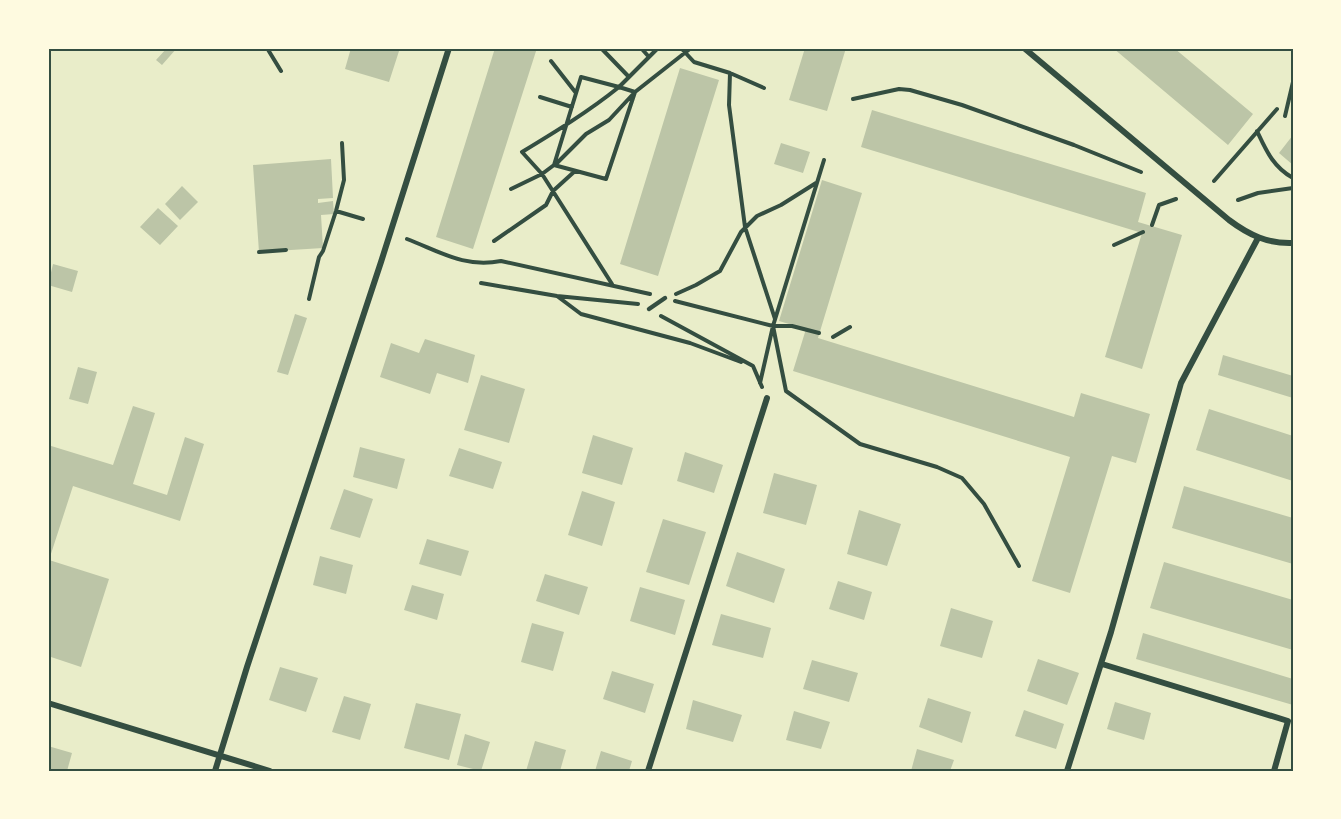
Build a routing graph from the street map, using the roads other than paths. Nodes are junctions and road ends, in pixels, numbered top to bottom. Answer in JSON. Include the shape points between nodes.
{"nodes":[{"id":1,"x":449,"y":48,"type":"edge"},
{"id":2,"x":1024,"y":48,"type":"edge"},
{"id":3,"x":1258,"y":238,"type":"junction"},
{"id":4,"x":1293,"y":243,"type":"edge"},
{"id":5,"x":665,"y":298,"type":"road end"},
{"id":6,"x":649,"y":309,"type":"road end"},
{"id":7,"x":767,"y":398,"type":"road end"},
{"id":8,"x":1102,"y":664,"type":"junction"},
{"id":9,"x":48,"y":703,"type":"edge"},
{"id":10,"x":221,"y":756,"type":"junction"},
{"id":11,"x":216,"y":771,"type":"edge"},
{"id":12,"x":270,"y":771,"type":"edge"},
{"id":13,"x":648,"y":771,"type":"edge"},
{"id":14,"x":1067,"y":771,"type":"edge"},
{"id":15,"x":1274,"y":771,"type":"edge"}],
"edges":[{"from":1,"to":10,"type":"street"},
{"from":2,"to":3,"type":"street","via":[[1228,220]]},
{"from":3,"to":4,"type":"street"},
{"from":3,"to":8,"type":"street","via":[[1181,383]]},
{"from":5,"to":6,"type":"lane"},
{"from":7,"to":13,"type":"street"},
{"from":8,"to":14,"type":"street"},
{"from":8,"to":15,"type":"street","via":[[1288,722]]},
{"from":9,"to":10,"type":"street"},
{"from":10,"to":11,"type":"street"},
{"from":10,"to":12,"type":"street"}]}
